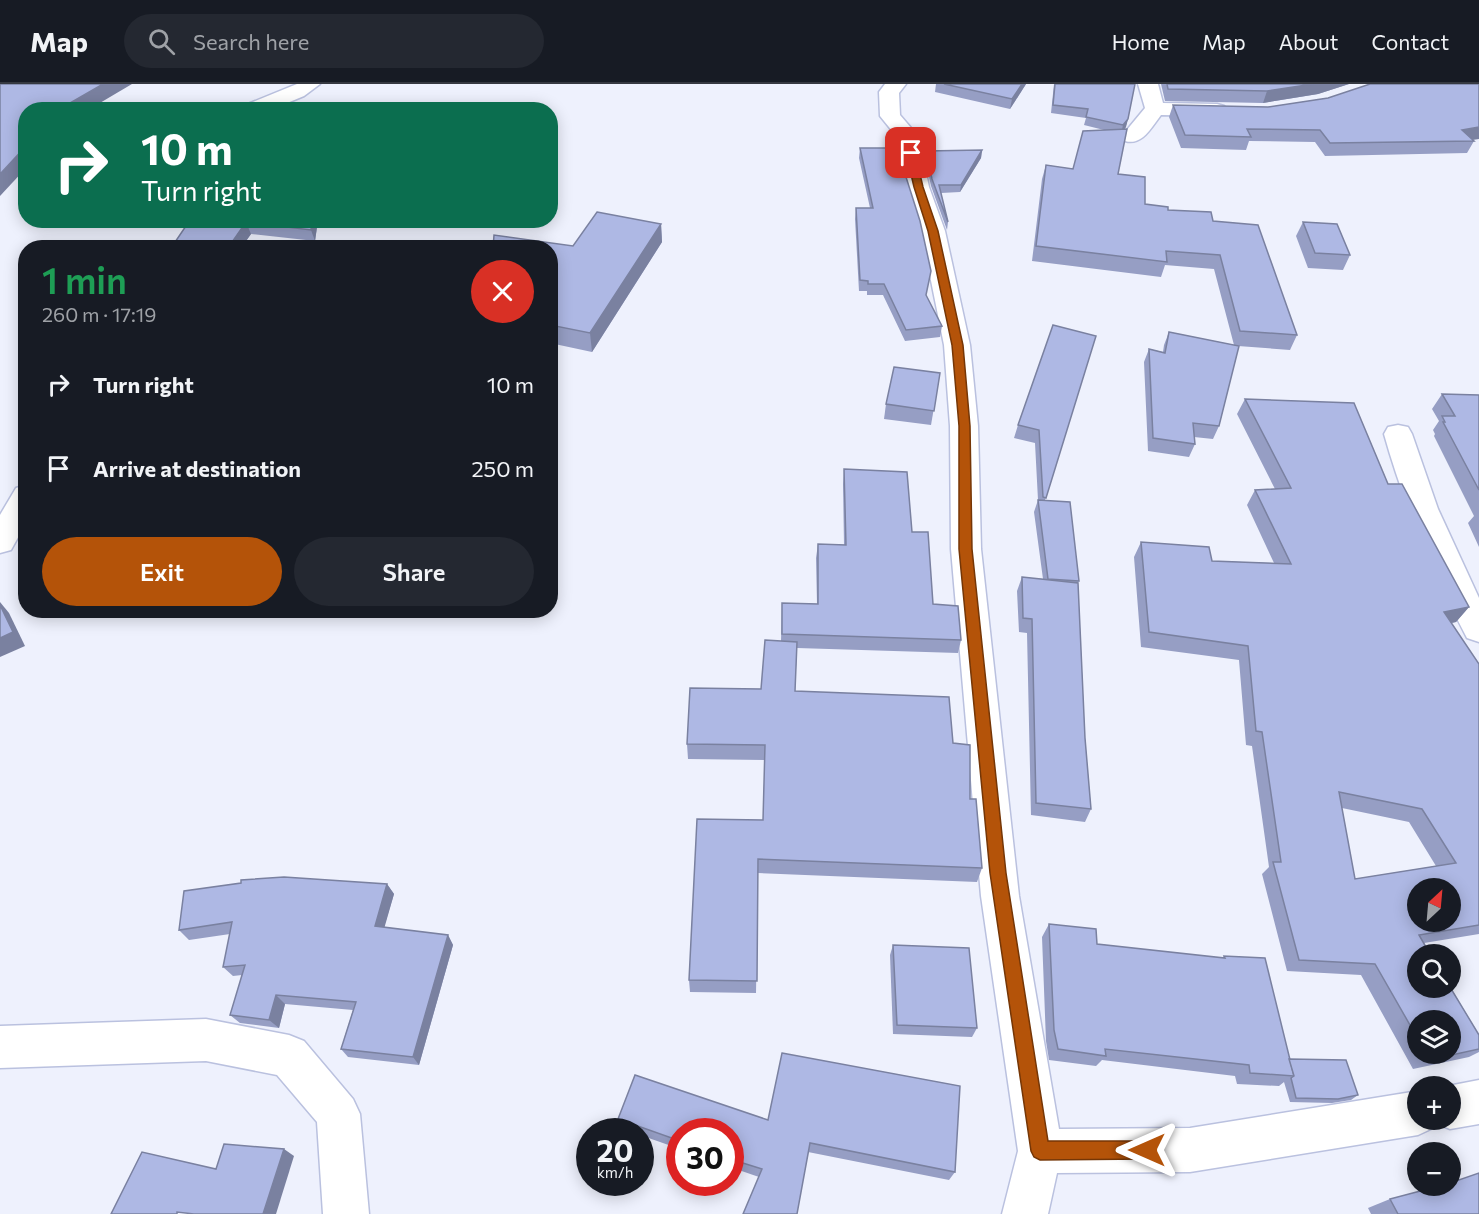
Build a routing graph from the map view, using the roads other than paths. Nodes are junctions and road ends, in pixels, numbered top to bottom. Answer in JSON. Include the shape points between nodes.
{"nodes":[{"id":1,"x":310,"y":84,"type":"edge"},
{"id":2,"x":896,"y":84,"type":"edge"},
{"id":3,"x":1148,"y":84,"type":"edge"},
{"id":4,"x":269,"y":102,"type":"edge"},
{"id":5,"x":1155,"y":109,"type":"junction"},
{"id":6,"x":1239,"y":110,"type":"edge"},
{"id":7,"x":1132,"y":137,"type":"dead end"},
{"id":8,"x":1398,"y":434,"type":"dead end"},
{"id":9,"x":18,"y":509,"type":"edge"},
{"id":10,"x":0,"y":542,"type":"edge"},
{"id":11,"x":1479,"y":629,"type":"edge"},
{"id":12,"x":0,"y":1047,"type":"edge"},
{"id":13,"x":1479,"y":1102,"type":"edge"},
{"id":14,"x":1461,"y":1105,"type":"edge"},
{"id":15,"x":1407,"y":1115,"type":"edge"},
{"id":16,"x":1040,"y":1151,"type":"junction"},
{"id":17,"x":346,"y":1214,"type":"edge"},
{"id":18,"x":1025,"y":1214,"type":"edge"}],
"edges":[{"from":1,"to":4,"type":"street","via":[[300,92]]},
{"from":2,"to":16,"type":"street","via":[[890,92],[890,116],[907,136],[933,231],[957,345],[964,426],[966,549],[998,873]]},
{"from":3,"to":5,"type":"street"},
{"from":5,"to":6,"type":"street"},
{"from":5,"to":7,"type":"street"},
{"from":8,"to":11,"type":"street","via":[[1408,472],[1437,542]]},
{"from":9,"to":10,"type":"street"},
{"from":12,"to":17,"type":"street","via":[[206,1040],[289,1056],[338,1114]]},
{"from":13,"to":14,"type":"street"},
{"from":15,"to":16,"type":"street","via":[[1190,1150]]},
{"from":16,"to":18,"type":"street"}]}
